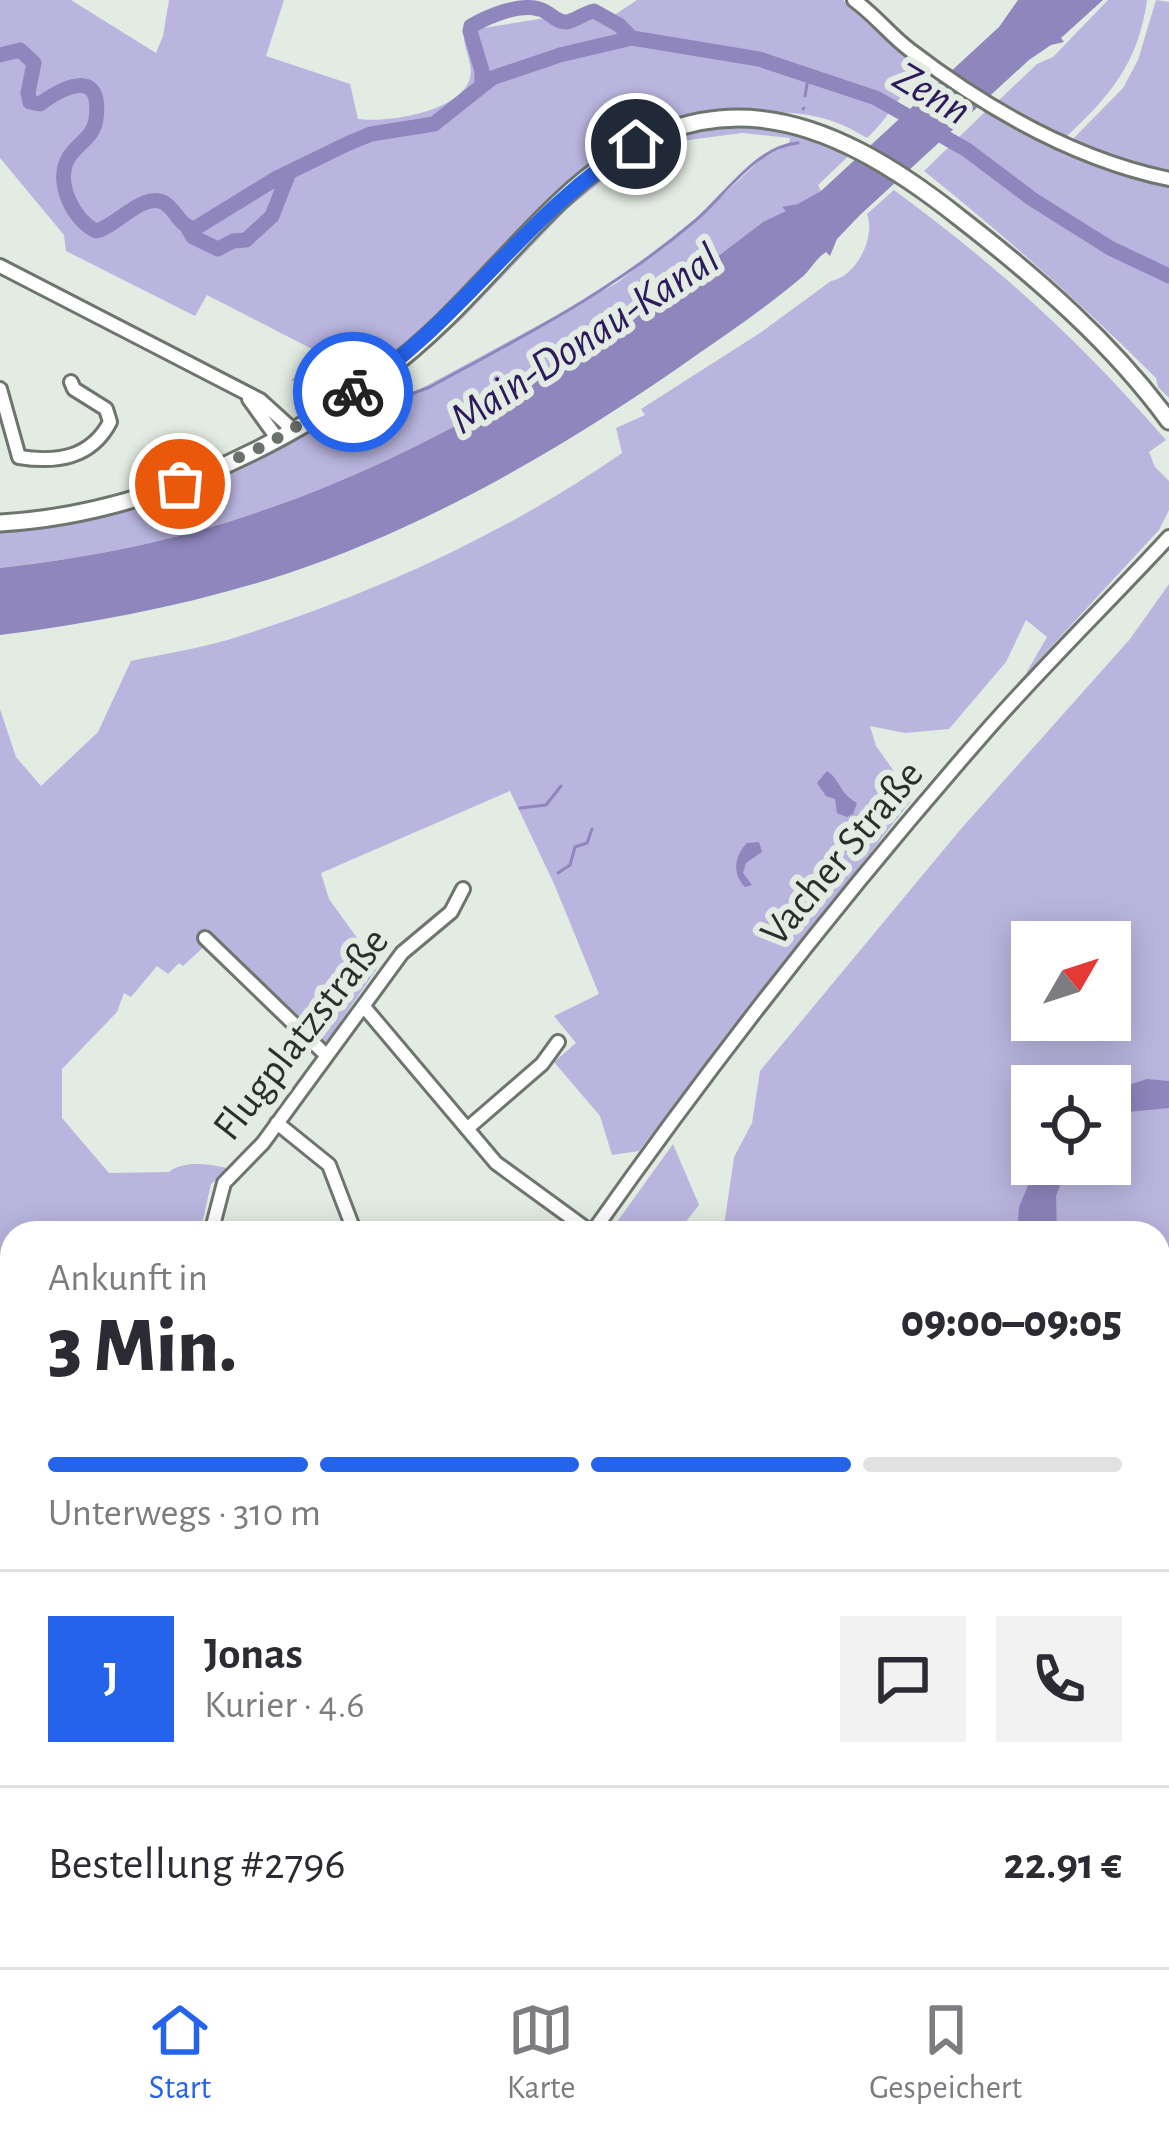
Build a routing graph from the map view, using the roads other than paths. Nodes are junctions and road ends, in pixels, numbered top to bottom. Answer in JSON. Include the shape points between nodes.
{"nodes":[{"id":1,"x":854,"y":0,"type":"edge"},
{"id":2,"x":1169,"y":179,"type":"edge"},
{"id":3,"x":0,"y":266,"type":"edge"},
{"id":4,"x":71,"y":382,"type":"dead end"},
{"id":5,"x":0,"y":389,"type":"edge"},
{"id":6,"x":244,"y":393,"type":"junction"},
{"id":7,"x":1165,"y":412,"type":"edge"},
{"id":8,"x":292,"y":429,"type":"junction"},
{"id":9,"x":277,"y":438,"type":"junction"},
{"id":10,"x":0,"y":523,"type":"edge"},
{"id":11,"x":1169,"y":537,"type":"edge"},
{"id":12,"x":464,"y":889,"type":"dead end"},
{"id":13,"x":205,"y":938,"type":"dead end"},
{"id":14,"x":365,"y":1008,"type":"junction"},
{"id":15,"x":558,"y":1042,"type":"dead end"},
{"id":16,"x":326,"y":1055,"type":"junction"},
{"id":17,"x":277,"y":1123,"type":"junction"},
{"id":18,"x":468,"y":1128,"type":"junction"},
{"id":19,"x":214,"y":1221,"type":"edge"},
{"id":20,"x":350,"y":1221,"type":"edge"},
{"id":21,"x":576,"y":1221,"type":"edge"},
{"id":22,"x":601,"y":1221,"type":"edge"}],
"edges":[{"from":1,"to":2,"type":"street","via":[[905,47],[1031,129]]},
{"from":3,"to":6,"type":"street"},
{"from":4,"to":5,"type":"street","via":[[110,414],[103,435],[84,452],[38,460],[19,457]]},
{"from":6,"to":8,"type":"street"},
{"from":6,"to":9,"type":"street"},
{"from":7,"to":8,"type":"main road","via":[[1085,325],[922,187],[833,136],[736,117],[668,130],[614,158],[557,203],[421,342]]},
{"from":8,"to":9,"type":"main road"},
{"from":9,"to":10,"type":"main road","via":[[139,497]]},
{"from":11,"to":22,"type":"street","name":"Vacher Straße","via":[[866,873]]},
{"from":12,"to":14,"type":"street","name":"Flugplatzstraße","via":[[451,912],[402,952]]},
{"from":13,"to":16,"type":"street"},
{"from":14,"to":16,"type":"street","name":"Flugplatzstraße"},
{"from":14,"to":18,"type":"street"},
{"from":15,"to":18,"type":"street"},
{"from":16,"to":17,"type":"street","name":"Flugplatzstraße"},
{"from":17,"to":19,"type":"street","name":"Flugplatzstraße","via":[[224,1183]]},
{"from":17,"to":20,"type":"street","via":[[329,1165]]},
{"from":18,"to":21,"type":"street","via":[[496,1163]]}]}
